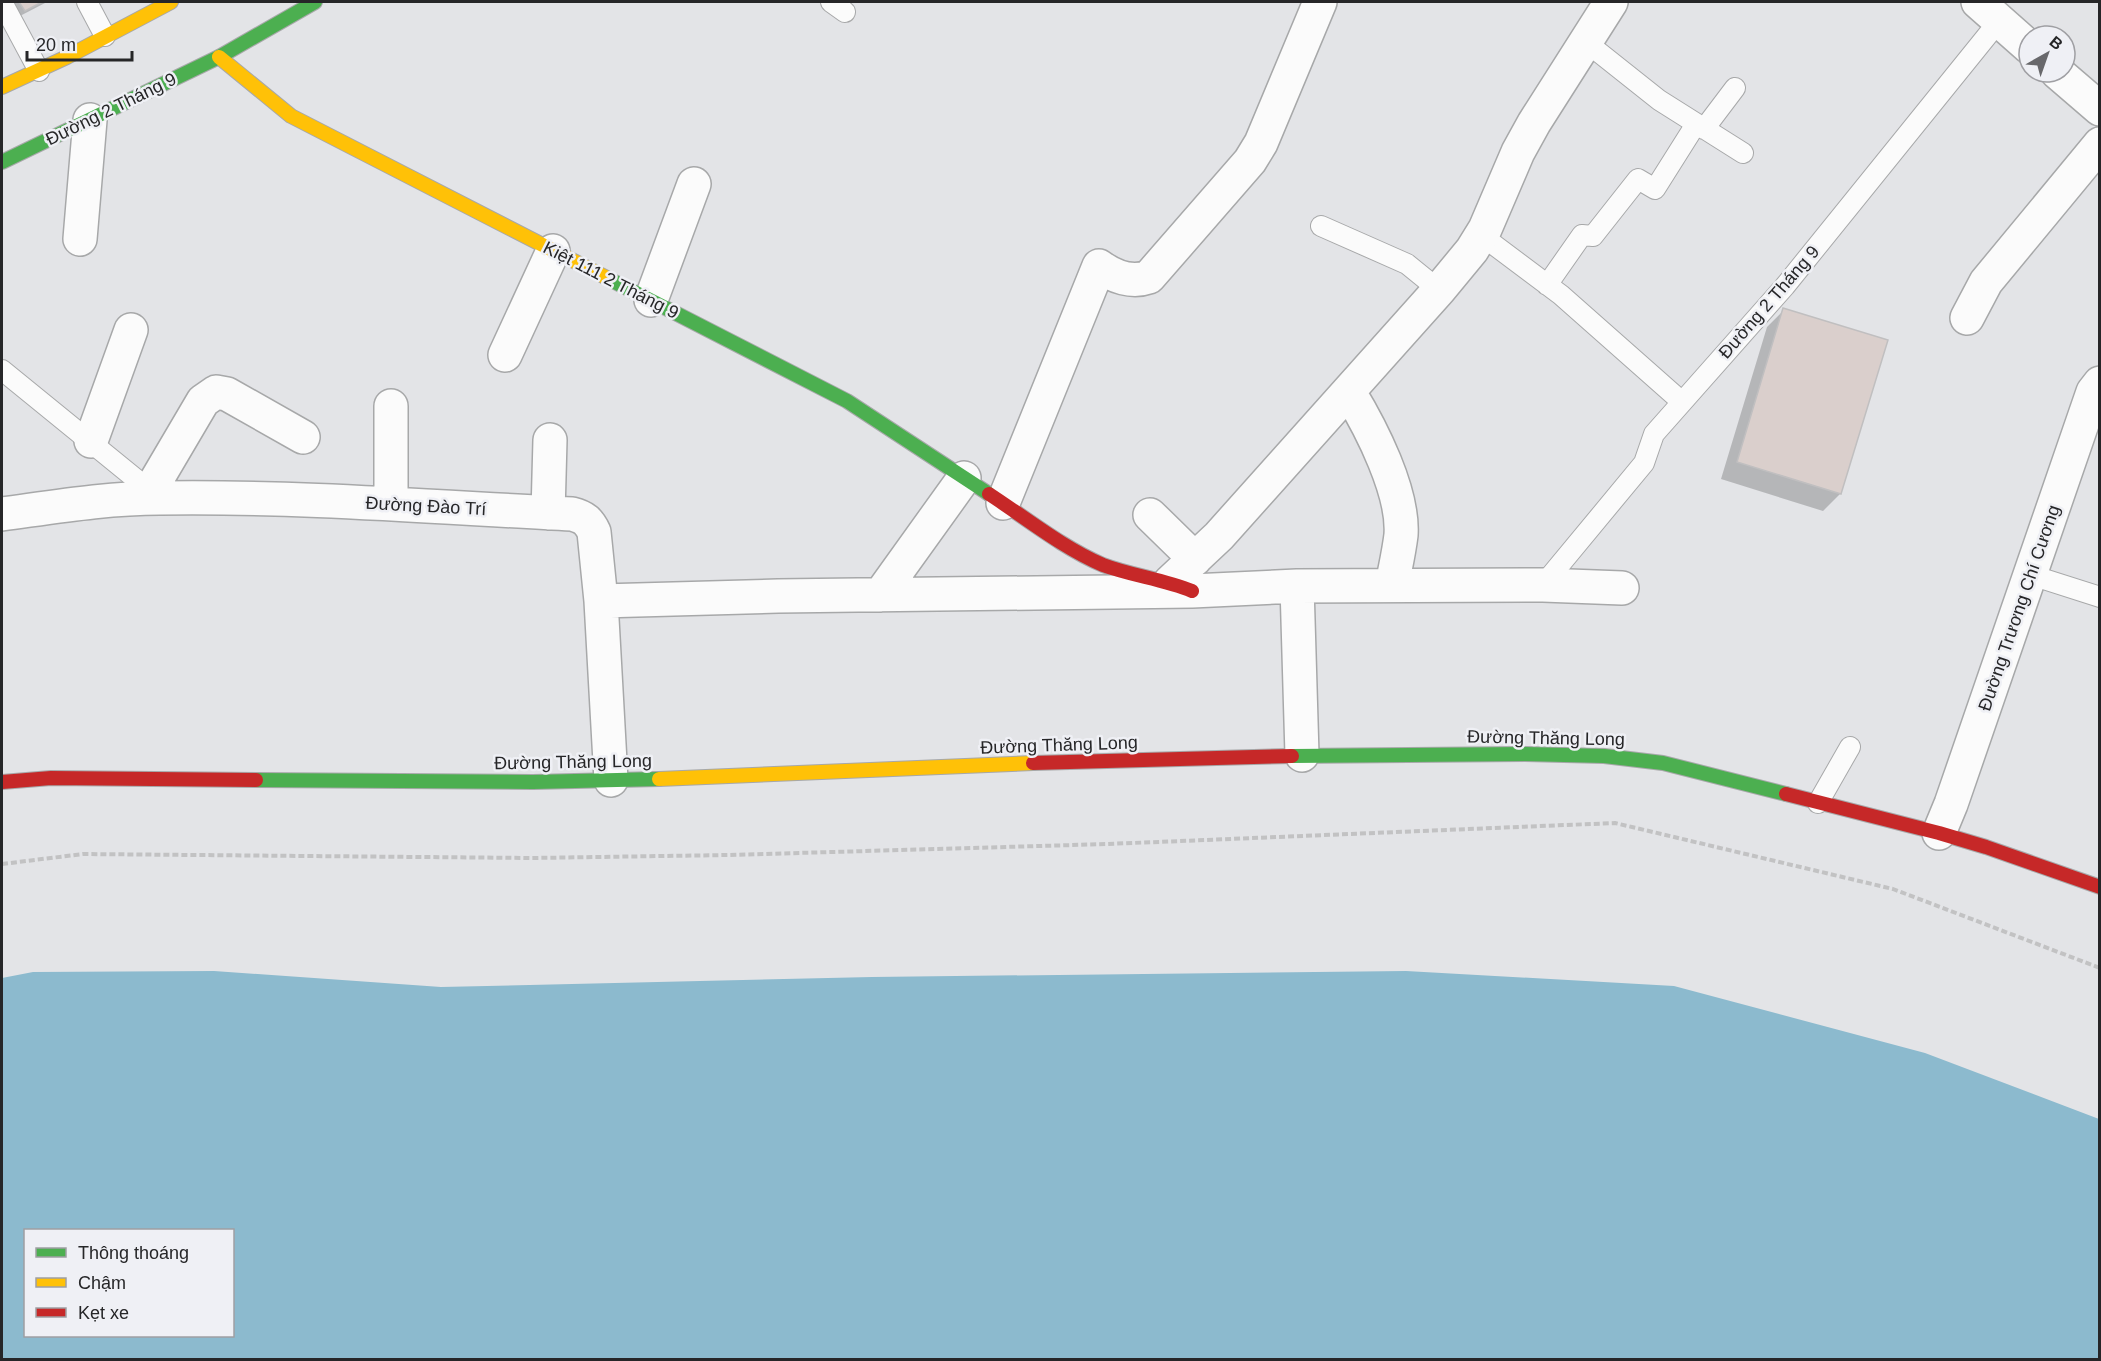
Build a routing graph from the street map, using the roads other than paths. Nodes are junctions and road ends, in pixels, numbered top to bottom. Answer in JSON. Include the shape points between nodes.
{"nodes":[{"id":1,"x":2,"y":2,"type":"edge"},
{"id":2,"x":87,"y":2,"type":"edge"},
{"id":3,"x":171,"y":2,"type":"edge"},
{"id":4,"x":315,"y":2,"type":"edge"},
{"id":5,"x":1320,"y":2,"type":"edge"},
{"id":6,"x":1611,"y":2,"type":"edge"},
{"id":7,"x":1988,"y":11,"type":"edge"},
{"id":8,"x":105,"y":36,"type":"junction"},
{"id":9,"x":2017,"y":36,"type":"edge"},
{"id":10,"x":1586,"y":42,"type":"junction"},
{"id":11,"x":219,"y":57,"type":"junction"},
{"id":12,"x":39,"y":71,"type":"junction"},
{"id":13,"x":2071,"y":84,"type":"edge"},
{"id":14,"x":2,"y":87,"type":"edge"},
{"id":15,"x":1735,"y":88,"type":"dead end"},
{"id":16,"x":2100,"y":109,"type":"edge"},
{"id":17,"x":90,"y":120,"type":"junction"},
{"id":18,"x":1700,"y":126,"type":"junction"},
{"id":19,"x":2100,"y":144,"type":"edge"},
{"id":20,"x":1743,"y":153,"type":"dead end"},
{"id":21,"x":2,"y":162,"type":"edge"},
{"id":22,"x":694,"y":184,"type":"dead end"},
{"id":23,"x":1321,"y":226,"type":"dead end"},
{"id":24,"x":1481,"y":236,"type":"junction"},
{"id":25,"x":80,"y":239,"type":"dead end"},
{"id":26,"x":553,"y":251,"type":"junction"},
{"id":27,"x":1547,"y":285,"type":"junction"},
{"id":28,"x":1439,"y":290,"type":"junction"},
{"id":29,"x":651,"y":300,"type":"junction"},
{"id":30,"x":1967,"y":318,"type":"dead end"},
{"id":31,"x":131,"y":330,"type":"dead end"},
{"id":32,"x":506,"y":355,"type":"dead end"},
{"id":33,"x":2,"y":370,"type":"edge"},
{"id":34,"x":2097,"y":390,"type":"edge"},
{"id":35,"x":1348,"y":392,"type":"junction"},
{"id":36,"x":1682,"y":402,"type":"junction"},
{"id":37,"x":391,"y":406,"type":"dead end"},
{"id":38,"x":303,"y":437,"type":"dead end"},
{"id":39,"x":550,"y":440,"type":"dead end"},
{"id":40,"x":91,"y":441,"type":"junction"},
{"id":41,"x":964,"y":478,"type":"junction"},
{"id":42,"x":154,"y":494,"type":"junction"},
{"id":43,"x":391,"y":503,"type":"junction"},
{"id":44,"x":1003,"y":503,"type":"junction"},
{"id":45,"x":548,"y":513,"type":"junction"},
{"id":46,"x":2,"y":514,"type":"edge"},
{"id":47,"x":1150,"y":515,"type":"dead end"},
{"id":48,"x":2031,"y":575,"type":"junction"},
{"id":49,"x":1185,"y":577,"type":"junction"},
{"id":50,"x":1392,"y":585,"type":"junction"},
{"id":51,"x":1543,"y":585,"type":"junction"},
{"id":52,"x":1298,"y":586,"type":"junction"},
{"id":53,"x":1622,"y":588,"type":"dead end"},
{"id":54,"x":880,"y":595,"type":"junction"},
{"id":55,"x":2100,"y":597,"type":"edge"},
{"id":56,"x":601,"y":601,"type":"junction"},
{"id":57,"x":1850,"y":747,"type":"dead end"},
{"id":58,"x":1302,"y":755,"type":"junction"},
{"id":59,"x":611,"y":780,"type":"junction"},
{"id":60,"x":2,"y":782,"type":"edge"},
{"id":61,"x":1818,"y":803,"type":"junction"},
{"id":62,"x":1939,"y":833,"type":"junction"},
{"id":63,"x":2100,"y":887,"type":"edge"}],
"edges":[{"from":1,"to":12,"type":"lane"},
{"from":2,"to":8,"type":"lane"},
{"from":3,"to":8,"type":"main road"},
{"from":4,"to":11,"type":"main road","name":"Đường 2 Tháng 9"},
{"from":5,"to":44,"type":"street","via":[[1261,143],[1245,167],[1149,277],[1129,280],[1099,266]]},
{"from":6,"to":10,"type":"street"},
{"from":7,"to":9,"type":"street"},
{"from":7,"to":36,"type":"lane","name":"Đường 2 Tháng 9","via":[[1785,286]]},
{"from":8,"to":12,"type":"main road"},
{"from":10,"to":18,"type":"lane","via":[[1659,100]]},
{"from":10,"to":24,"type":"street","via":[[1518,152]]},
{"from":11,"to":17,"type":"main road","name":"Đường 2 Tháng 9"},
{"from":11,"to":26,"type":"main road","name":"Kiệt 111 2 Tháng 9","via":[[291,116]]},
{"from":12,"to":14,"type":"main road"},
{"from":13,"to":16,"type":"street"},
{"from":15,"to":18,"type":"lane"},
{"from":17,"to":21,"type":"main road","name":"Đường 2 Tháng 9"},
{"from":17,"to":25,"type":"street"},
{"from":18,"to":20,"type":"lane"},
{"from":18,"to":27,"type":"lane","via":[[1655,189],[1638,179],[1593,236],[1582,236]]},
{"from":19,"to":30,"type":"street","via":[[1986,282]]},
{"from":22,"to":29,"type":"street"},
{"from":23,"to":28,"type":"lane","via":[[1407,264]]},
{"from":24,"to":27,"type":"lane"},
{"from":24,"to":28,"type":"street"},
{"from":26,"to":29,"type":"main road","name":"Kiệt 111 2 Tháng 9"},
{"from":26,"to":32,"type":"street"},
{"from":27,"to":36,"type":"lane"},
{"from":28,"to":35,"type":"street"},
{"from":29,"to":41,"type":"main road","name":"Kiệt 111 2 Tháng 9","via":[[847,401]]},
{"from":31,"to":40,"type":"street"},
{"from":33,"to":40,"type":"lane"},
{"from":34,"to":48,"type":"street","name":"Đường Trương Chí Cương"},
{"from":35,"to":49,"type":"street"},
{"from":35,"to":50,"type":"street","via":[[1386,463],[1398,505],[1401,534]]},
{"from":36,"to":51,"type":"lane","name":"Đường 2 Tháng 9","via":[[1654,434],[1644,463]]},
{"from":37,"to":43,"type":"street"},
{"from":38,"to":42,"type":"street","via":[[227,394],[216,392],[203,401]]},
{"from":39,"to":45,"type":"street"},
{"from":40,"to":42,"type":"lane"},
{"from":41,"to":44,"type":"main road","name":"Kiệt 111 2 Tháng 9"},
{"from":41,"to":54,"type":"street"},
{"from":42,"to":43,"type":"street","name":"Đường Đào Trí"},
{"from":42,"to":46,"type":"street","name":"Đường Đào Trí"},
{"from":43,"to":45,"type":"street","name":"Đường Đào Trí"},
{"from":44,"to":49,"type":"main road","name":"Kiệt 111 2 Tháng 9","via":[[1104,565]]},
{"from":45,"to":56,"type":"street","name":"Đường Đào Trí","via":[[582,516],[591,523]]},
{"from":47,"to":49,"type":"street"},
{"from":48,"to":55,"type":"lane"},
{"from":48,"to":62,"type":"street","name":"Đường Trương Chí Cương"},
{"from":49,"to":52,"type":"street"},
{"from":49,"to":54,"type":"street"},
{"from":50,"to":51,"type":"street"},
{"from":50,"to":52,"type":"street"},
{"from":51,"to":53,"type":"street"},
{"from":52,"to":58,"type":"street"},
{"from":54,"to":56,"type":"street"},
{"from":56,"to":59,"type":"street","name":"Đường Đào Trí"},
{"from":57,"to":61,"type":"lane"},
{"from":58,"to":59,"type":"main road","name":"Đường Thăng Long"},
{"from":58,"to":61,"type":"main road","name":"Đường Thăng Long","via":[[1632,757]]},
{"from":59,"to":60,"type":"main road","name":"Đường Thăng Long","via":[[51,778]]},
{"from":61,"to":62,"type":"main road","name":"Đường Thăng Long"},
{"from":62,"to":63,"type":"main road","name":"Đường Thăng Long"}]}
